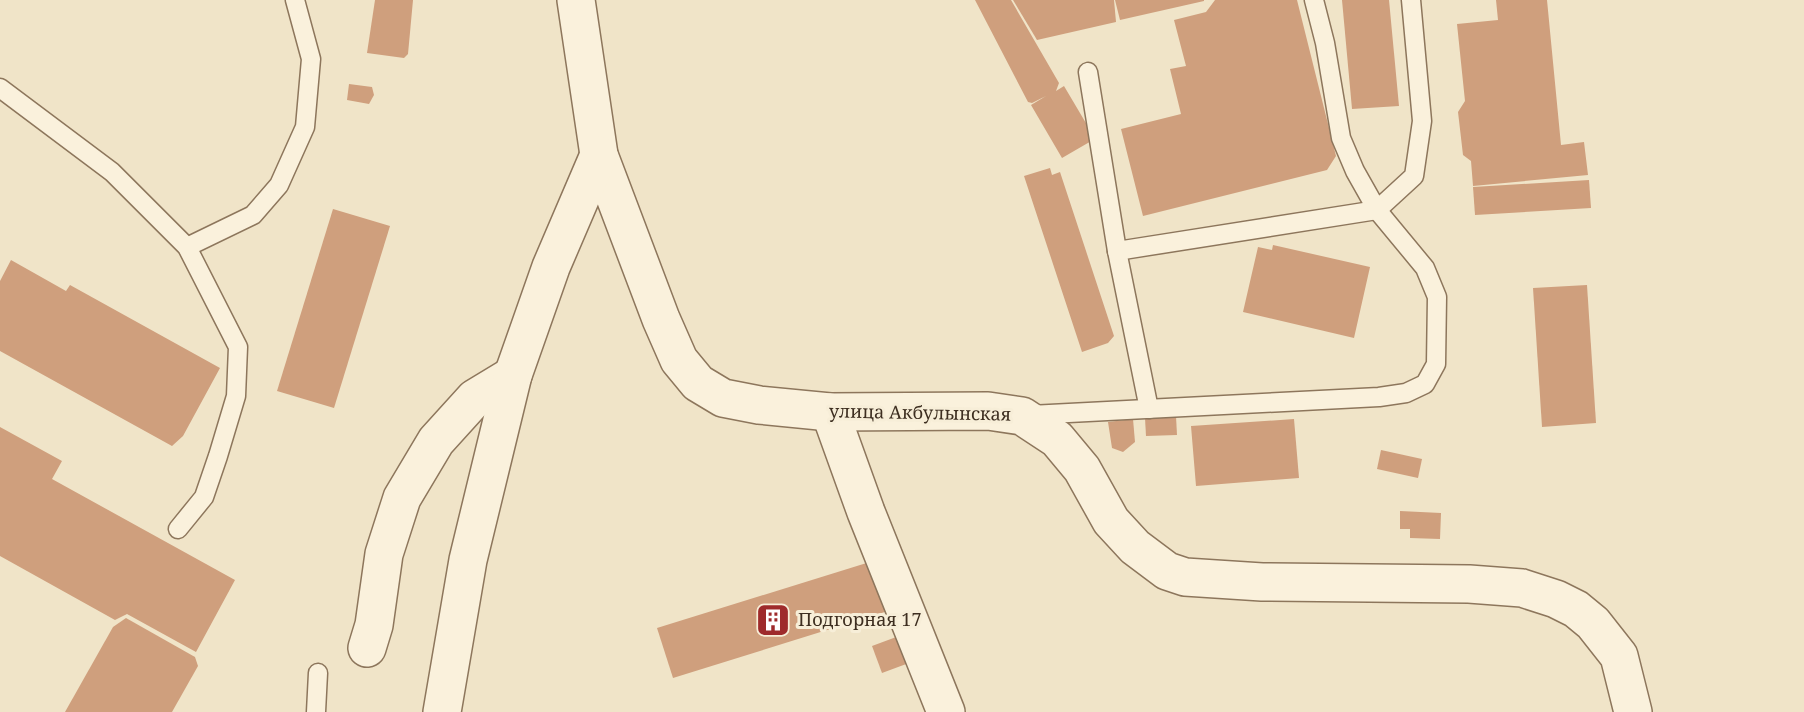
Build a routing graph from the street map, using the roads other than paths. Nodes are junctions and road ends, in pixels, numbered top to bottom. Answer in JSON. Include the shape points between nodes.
{"nodes":[{"id":1,"x":295,"y":0,"type":"edge"},
{"id":2,"x":576,"y":0,"type":"edge"},
{"id":3,"x":1314,"y":0,"type":"edge"},
{"id":4,"x":1411,"y":0,"type":"edge"},
{"id":5,"x":1088,"y":72,"type":"dead end"},
{"id":6,"x":0,"y":88,"type":"edge"},
{"id":7,"x":599,"y":155,"type":"junction"},
{"id":8,"x":1377,"y":211,"type":"junction"},
{"id":9,"x":187,"y":247,"type":"junction"},
{"id":10,"x":1117,"y":251,"type":"junction"},
{"id":11,"x":513,"y":375,"type":"junction"},
{"id":12,"x":1149,"y":409,"type":"junction"},
{"id":13,"x":830,"y":412,"type":"junction"},
{"id":14,"x":1022,"y":415,"type":"junction"},
{"id":15,"x":178,"y":528,"type":"dead end"},
{"id":16,"x":368,"y":648,"type":"dead end"},
{"id":17,"x":318,"y":673,"type":"dead end"},
{"id":18,"x":316,"y":712,"type":"edge"},
{"id":19,"x":442,"y":712,"type":"edge"},
{"id":20,"x":946,"y":712,"type":"edge"},
{"id":21,"x":1633,"y":712,"type":"edge"}],
"edges":[{"from":1,"to":9,"type":"lane","via":[[311,59],[305,127],[279,185],[253,215]]},
{"from":2,"to":7,"type":"street","name":"улица Акбулынская"},
{"from":3,"to":8,"type":"lane","via":[[1341,138]]},
{"from":4,"to":8,"type":"lane","via":[[1422,121],[1414,176]]},
{"from":5,"to":10,"type":"lane"},
{"from":6,"to":9,"type":"lane","via":[[112,172]]},
{"from":7,"to":11,"type":"street","via":[[551,267]]},
{"from":7,"to":13,"type":"street","name":"улица Акбулынская","via":[[674,350],[698,383],[723,398]]},
{"from":8,"to":10,"type":"lane"},
{"from":8,"to":12,"type":"lane","via":[[1425,268],[1437,298],[1436,364],[1425,384],[1379,397]]},
{"from":9,"to":15,"type":"lane","via":[[238,347],[236,397],[218,456],[204,498]]},
{"from":10,"to":12,"type":"lane"},
{"from":11,"to":16,"type":"street","via":[[475,398],[436,440],[402,498],[384,554]]},
{"from":11,"to":19,"type":"street","via":[[468,560]]},
{"from":12,"to":14,"type":"lane"},
{"from":13,"to":14,"type":"street","name":"улица Акбулынская"},
{"from":13,"to":20,"type":"street"},
{"from":14,"to":21,"type":"street","name":"улица Акбулынская","via":[[1057,439],[1082,470],[1111,521],[1167,571],[1199,580],[1469,584],[1522,588],[1556,598],[1593,623],[1619,656]]},
{"from":17,"to":18,"type":"lane"}]}
